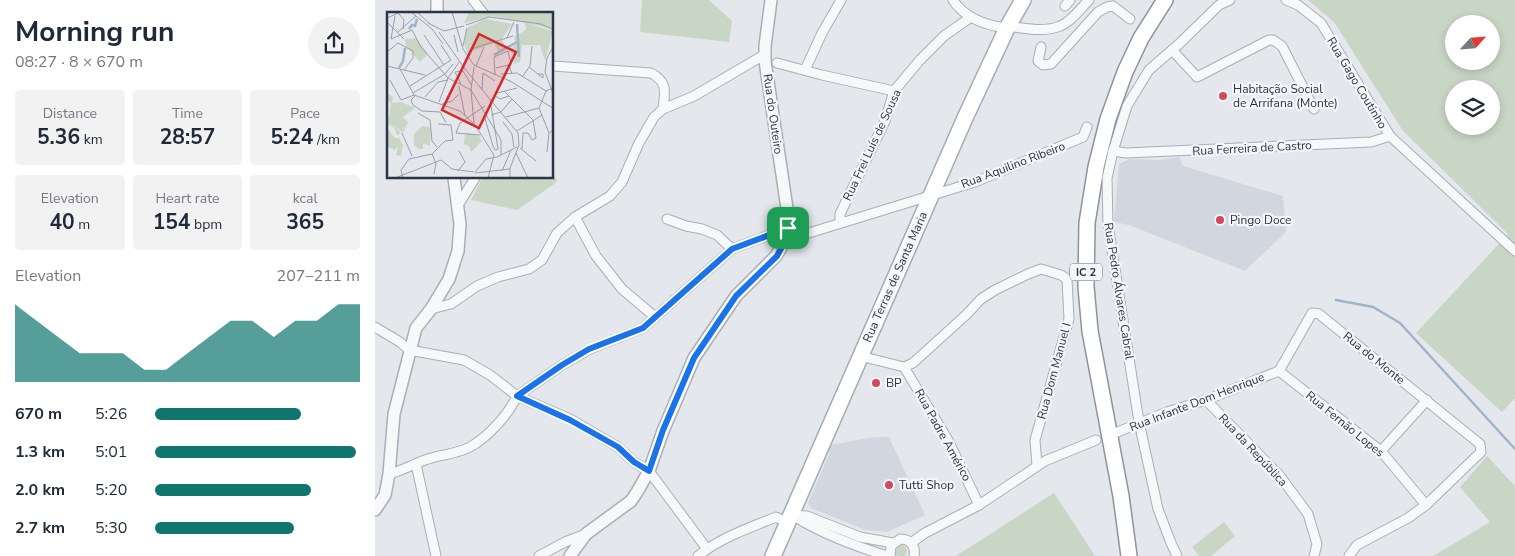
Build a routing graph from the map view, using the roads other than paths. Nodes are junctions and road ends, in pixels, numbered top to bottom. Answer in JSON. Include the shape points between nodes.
{"nodes":[{"id":1,"x":473,"y":0,"type":"edge"},
{"id":2,"x":771,"y":0,"type":"edge"},
{"id":3,"x":841,"y":0,"type":"edge"},
{"id":4,"x":953,"y":0,"type":"edge"},
{"id":5,"x":1023,"y":0,"type":"edge"},
{"id":6,"x":1089,"y":0,"type":"edge"},
{"id":7,"x":1159,"y":0,"type":"edge"},
{"id":8,"x":1165,"y":0,"type":"edge"},
{"id":9,"x":1230,"y":0,"type":"edge"},
{"id":10,"x":1286,"y":0,"type":"edge"},
{"id":11,"x":1219,"y":2,"type":"edge"},
{"id":12,"x":1107,"y":4,"type":"edge"},
{"id":13,"x":482,"y":12,"type":"edge"},
{"id":14,"x":971,"y":17,"type":"junction"},
{"id":15,"x":1130,"y":19,"type":"dead end"},
{"id":16,"x":1008,"y":26,"type":"junction"},
{"id":17,"x":1041,"y":47,"type":"dead end"},
{"id":18,"x":1172,"y":50,"type":"junction"},
{"id":19,"x":764,"y":54,"type":"junction"},
{"id":20,"x":777,"y":63,"type":"dead end"},
{"id":21,"x":554,"y":66,"type":"edge"},
{"id":22,"x":805,"y":70,"type":"junction"},
{"id":23,"x":894,"y":92,"type":"junction"},
{"id":24,"x":1314,"y":109,"type":"dead end"},
{"id":25,"x":663,"y":110,"type":"junction"},
{"id":26,"x":1087,"y":127,"type":"dead end"},
{"id":27,"x":1390,"y":136,"type":"junction"},
{"id":28,"x":1113,"y":151,"type":"junction"},
{"id":29,"x":454,"y":179,"type":"edge"},
{"id":30,"x":474,"y":179,"type":"edge"},
{"id":31,"x":923,"y":201,"type":"junction"},
{"id":32,"x":457,"y":207,"type":"junction"},
{"id":33,"x":575,"y":217,"type":"junction"},
{"id":34,"x":667,"y":219,"type":"dead end"},
{"id":35,"x":840,"y":222,"type":"junction"},
{"id":36,"x":764,"y":237,"type":"junction"},
{"id":37,"x":786,"y":237,"type":"junction"},
{"id":38,"x":732,"y":249,"type":"junction"},
{"id":39,"x":1515,"y":251,"type":"edge"},
{"id":40,"x":431,"y":309,"type":"junction"},
{"id":41,"x":655,"y":317,"type":"junction"},
{"id":42,"x":375,"y":328,"type":"edge"},
{"id":43,"x":409,"y":350,"type":"junction"},
{"id":44,"x":860,"y":356,"type":"junction"},
{"id":45,"x":904,"y":367,"type":"junction"},
{"id":46,"x":1279,"y":370,"type":"junction"},
{"id":47,"x":517,"y":396,"type":"junction"},
{"id":48,"x":1206,"y":400,"type":"junction"},
{"id":49,"x":1427,"y":400,"type":"junction"},
{"id":50,"x":1139,"y":422,"type":"junction"},
{"id":51,"x":1115,"y":433,"type":"dead end"},
{"id":52,"x":1096,"y":440,"type":"dead end"},
{"id":53,"x":1381,"y":452,"type":"junction"},
{"id":54,"x":416,"y":464,"type":"junction"},
{"id":55,"x":1037,"y":466,"type":"junction"},
{"id":56,"x":649,"y":471,"type":"junction"},
{"id":57,"x":389,"y":474,"type":"junction"},
{"id":58,"x":378,"y":498,"type":"edge"},
{"id":59,"x":979,"y":505,"type":"junction"},
{"id":60,"x":1426,"y":505,"type":"junction"},
{"id":61,"x":375,"y":510,"type":"edge"},
{"id":62,"x":790,"y":519,"type":"junction"},
{"id":63,"x":586,"y":534,"type":"junction"},
{"id":64,"x":893,"y":543,"type":"junction"},
{"id":65,"x":911,"y":543,"type":"junction"},
{"id":66,"x":707,"y":549,"type":"junction"},
{"id":67,"x":859,"y":552,"type":"edge"},
{"id":68,"x":437,"y":556,"type":"edge"},
{"id":69,"x":539,"y":556,"type":"edge"},
{"id":70,"x":570,"y":556,"type":"edge"},
{"id":71,"x":698,"y":556,"type":"edge"},
{"id":72,"x":773,"y":556,"type":"edge"},
{"id":73,"x":888,"y":556,"type":"edge"},
{"id":74,"x":914,"y":556,"type":"edge"},
{"id":75,"x":1124,"y":556,"type":"edge"},
{"id":76,"x":1129,"y":556,"type":"edge"},
{"id":77,"x":1177,"y":556,"type":"edge"},
{"id":78,"x":1314,"y":556,"type":"edge"},
{"id":79,"x":1349,"y":556,"type":"edge"}],
"edges":[{"from":1,"to":13,"type":"street"},
{"from":2,"to":19,"type":"street","name":"Rua do Outeiro"},
{"from":3,"to":22,"type":"street"},
{"from":4,"to":14,"type":"street","via":[[960,11]]},
{"from":5,"to":16,"type":"main road","name":"Rua Terras de Santa Maria"},
{"from":6,"to":16,"type":"street","via":[[1063,25],[1049,30]]},
{"from":7,"to":75,"type":"main road","number":"IC 2","via":[[1121,70],[1103,118],[1090,166],[1082,222],[1080,287],[1085,332]]},
{"from":8,"to":76,"type":"main road","number":"IC 2","via":[[1141,38],[1108,119],[1087,223],[1086,278],[1090,331]]},
{"from":9,"to":11,"type":"street"},
{"from":10,"to":27,"type":"street","name":"Rua Gago Coutinho","via":[[1321,23]]},
{"from":11,"to":18,"type":"street","name":"Rua Pedro Álvares Cabral","via":[[1211,14]]},
{"from":12,"to":15,"type":"street"},
{"from":12,"to":17,"type":"street","via":[[1051,64],[1043,65],[1038,61]]},
{"from":14,"to":16,"type":"street","via":[[996,27]]},
{"from":14,"to":23,"type":"street","name":"Rua Frei Luís de Sousa","via":[[943,36]]},
{"from":16,"to":31,"type":"main road","name":"Rua Terras de Santa Maria"},
{"from":18,"to":24,"type":"street","via":[[1197,78],[1273,40],[1282,46]]},
{"from":18,"to":28,"type":"street","name":"Rua Pedro Álvares Cabral","via":[[1149,70],[1127,106]]},
{"from":19,"to":25,"type":"street","via":[[694,96]]},
{"from":19,"to":37,"type":"street","name":"Rua do Outeiro","via":[[788,215]]},
{"from":20,"to":22,"type":"street"},
{"from":21,"to":25,"type":"street","via":[[651,73],[660,78],[665,90]]},
{"from":22,"to":23,"type":"street"},
{"from":23,"to":35,"type":"street","name":"Rua Frei Luís de Sousa","via":[[885,121],[840,214]]},
{"from":25,"to":33,"type":"street","via":[[654,117],[639,143],[622,182],[610,196]]},
{"from":26,"to":31,"type":"street","name":"Rua Aquilino Ribeiro","via":[[1083,137]]},
{"from":27,"to":28,"type":"street","name":"Rua Ferreira de Castro","via":[[1371,142],[1282,147]]},
{"from":27,"to":39,"type":"street","name":"Rua Gago Coutinho"},
{"from":28,"to":50,"type":"street","name":"Rua Pedro Álvares Cabral","via":[[1107,178],[1108,226]]},
{"from":29,"to":32,"type":"street"},
{"from":30,"to":32,"type":"street"},
{"from":31,"to":35,"type":"street","name":"Rua Aquilino Ribeiro"},
{"from":31,"to":44,"type":"main road","name":"Rua Terras de Santa Maria"},
{"from":32,"to":40,"type":"street","via":[[458,251],[449,279]]},
{"from":33,"to":40,"type":"street","via":[[557,233],[542,260],[529,269],[498,277],[477,286],[451,304]]},
{"from":33,"to":41,"type":"street","via":[[597,256],[622,289]]},
{"from":34,"to":38,"type":"street","via":[[717,235]]},
{"from":35,"to":37,"type":"street","name":"Rua Aquilino Ribeiro","via":[[799,236]]},
{"from":36,"to":37,"type":"street"},
{"from":36,"to":37,"type":"street","name":"Rua Aquilino Ribeiro"},
{"from":36,"to":38,"type":"street","name":"Rua Aquilino Ribeiro"},
{"from":37,"to":56,"type":"street","via":[[777,256],[736,296],[694,358]]},
{"from":38,"to":41,"type":"street"},
{"from":40,"to":43,"type":"street","via":[[416,328]]},
{"from":41,"to":47,"type":"street","via":[[643,328],[589,349]]},
{"from":42,"to":43,"type":"street"},
{"from":43,"to":47,"type":"street","via":[[464,360],[491,375]]},
{"from":43,"to":57,"type":"street","via":[[394,414]]},
{"from":44,"to":45,"type":"street"},
{"from":44,"to":62,"type":"main road","name":"Rua Terras de Santa Maria"},
{"from":45,"to":55,"type":"street","name":"Rua Dom Manuel I","via":[[913,363],[981,299],[995,290],[1041,269],[1067,279],[1069,319],[1035,440]]},
{"from":45,"to":59,"type":"street","name":"Rua Padre Américo","via":[[948,440]]},
{"from":46,"to":48,"type":"street","name":"Rua Infante Dom Henrique"},
{"from":46,"to":49,"type":"street","name":"Rua do Monte","via":[[1312,313],[1319,314]]},
{"from":46,"to":53,"type":"street","name":"Rua Fernão Lopes"},
{"from":47,"to":54,"type":"street","via":[[512,407],[493,428],[469,447]]},
{"from":47,"to":56,"type":"street","via":[[618,447]]},
{"from":48,"to":50,"type":"street","name":"Rua Infante Dom Henrique"},
{"from":48,"to":78,"type":"street","name":"Rua da República","via":[[1279,476],[1308,514],[1317,544]]},
{"from":49,"to":53,"type":"street"},
{"from":49,"to":60,"type":"street","name":"Rua do Monte","via":[[1480,444],[1481,452]]},
{"from":50,"to":51,"type":"street","name":"Rua Infante Dom Henrique"},
{"from":50,"to":77,"type":"street","name":"Rua Pedro Álvares Cabral","via":[[1158,509]]},
{"from":52,"to":55,"type":"street"},
{"from":53,"to":60,"type":"street","name":"Rua Fernão Lopes"},
{"from":54,"to":57,"type":"street"},
{"from":54,"to":68,"type":"street"},
{"from":55,"to":59,"type":"street"},
{"from":56,"to":63,"type":"street","via":[[631,501]]},
{"from":56,"to":66,"type":"street"},
{"from":57,"to":58,"type":"street","via":[[385,495]]},
{"from":58,"to":61,"type":"street"},
{"from":59,"to":65,"type":"street"},
{"from":60,"to":79,"type":"street","via":[[1357,545]]},
{"from":62,"to":64,"type":"street","via":[[807,516],[860,537]]},
{"from":62,"to":66,"type":"street","via":[[776,517]]},
{"from":62,"to":67,"type":"street"},
{"from":62,"to":72,"type":"main road","name":"Rua Terras de Santa Maria"},
{"from":63,"to":69,"type":"street"},
{"from":63,"to":70,"type":"street"},
{"from":64,"to":65,"type":"street","via":[[900,539]]},
{"from":64,"to":73,"type":"street"},
{"from":65,"to":74,"type":"street"},
{"from":66,"to":71,"type":"street"},
{"from":67,"to":73,"type":"street"}]}
